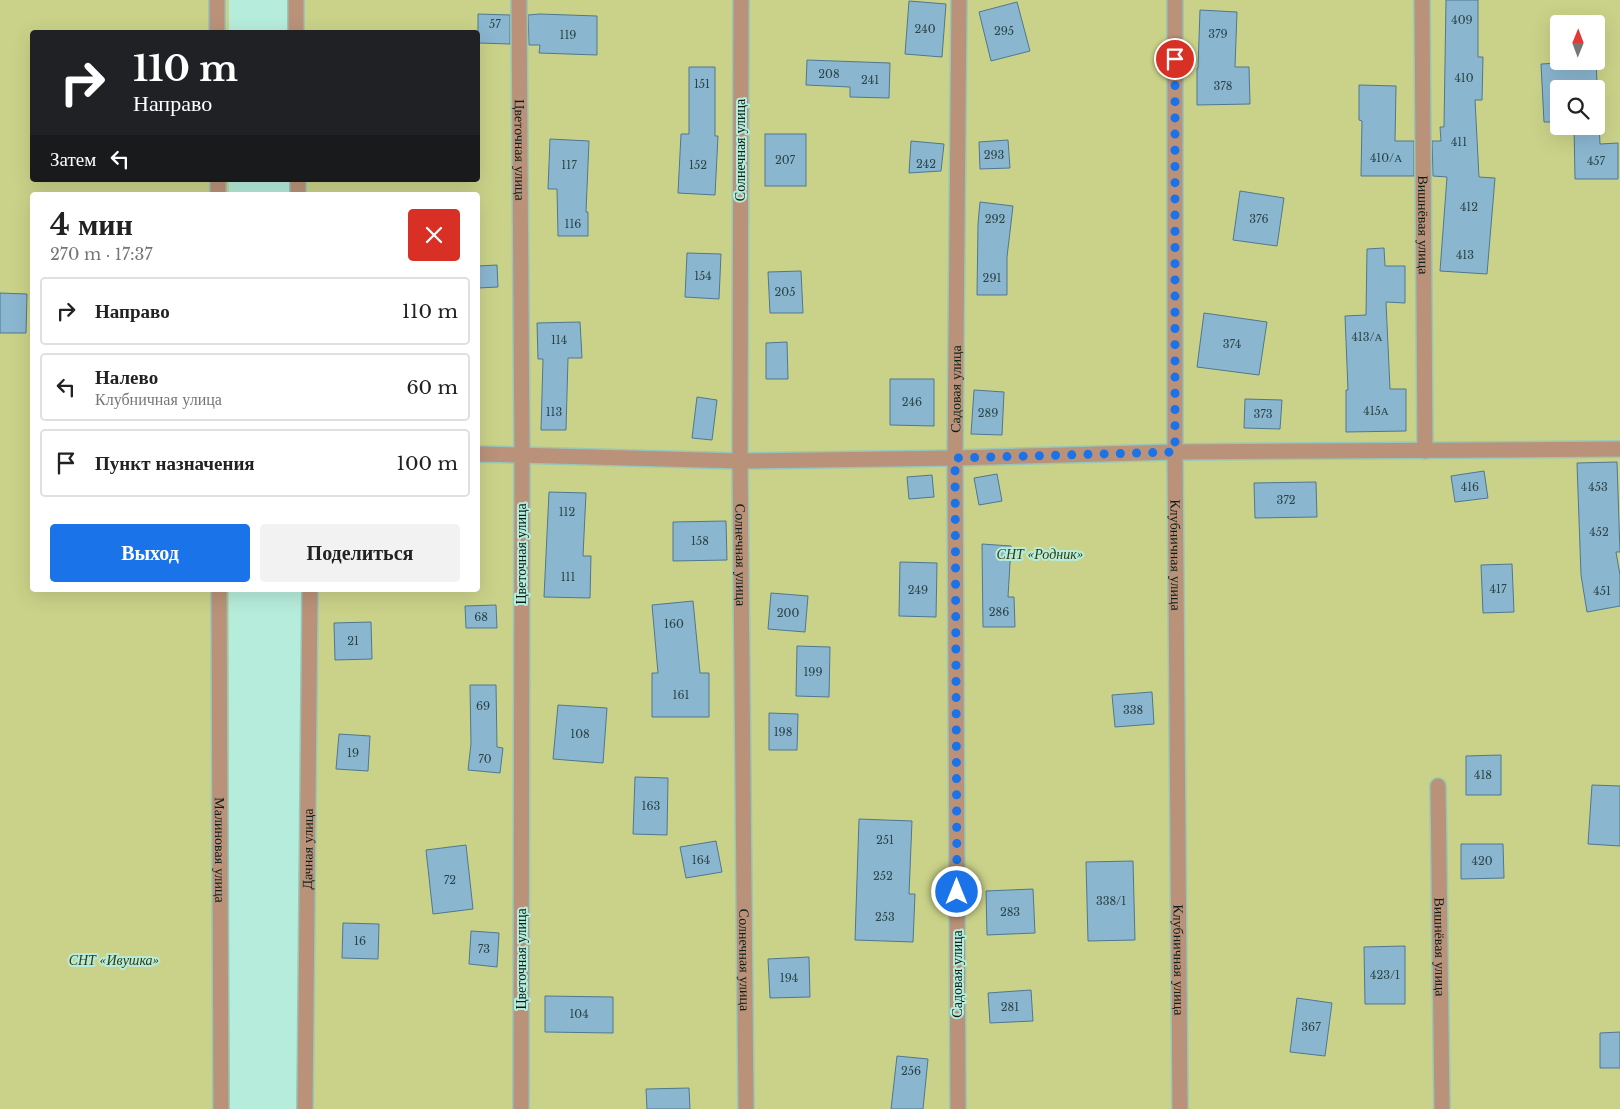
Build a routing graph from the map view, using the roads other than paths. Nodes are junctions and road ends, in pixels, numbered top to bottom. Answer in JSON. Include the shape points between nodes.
{"nodes":[{"id":1,"x":217,"y":0,"type":"edge"},
{"id":2,"x":296,"y":0,"type":"edge"},
{"id":3,"x":519,"y":0,"type":"edge"},
{"id":4,"x":741,"y":0,"type":"edge"},
{"id":5,"x":959,"y":0,"type":"edge"},
{"id":6,"x":1175,"y":0,"type":"edge"},
{"id":7,"x":1422,"y":0,"type":"edge"},
{"id":8,"x":217,"y":30,"type":"edge"},
{"id":9,"x":296,"y":30,"type":"edge"},
{"id":10,"x":1620,"y":449,"type":"edge"},
{"id":11,"x":1425,"y":451,"type":"junction"},
{"id":12,"x":1175,"y":452,"type":"junction"},
{"id":13,"x":480,"y":454,"type":"edge"},
{"id":14,"x":522,"y":456,"type":"junction"},
{"id":15,"x":955,"y":458,"type":"junction"},
{"id":16,"x":740,"y":461,"type":"junction"},
{"id":17,"x":219,"y":592,"type":"edge"},
{"id":18,"x":310,"y":592,"type":"edge"},
{"id":19,"x":1438,"y":786,"type":"dead end"},
{"id":20,"x":222,"y":1109,"type":"edge"},
{"id":21,"x":304,"y":1109,"type":"edge"},
{"id":22,"x":522,"y":1109,"type":"edge"},
{"id":23,"x":746,"y":1109,"type":"edge"},
{"id":24,"x":958,"y":1109,"type":"edge"},
{"id":25,"x":1180,"y":1109,"type":"edge"},
{"id":26,"x":1442,"y":1109,"type":"edge"}],
"edges":[{"from":1,"to":8,"type":"street"},
{"from":2,"to":9,"type":"street"},
{"from":3,"to":14,"type":"street","name":"Цветочная улица"},
{"from":4,"to":16,"type":"street","name":"Солнечная улица"},
{"from":5,"to":15,"type":"street","name":"Садовая улица"},
{"from":6,"to":12,"type":"street","name":"Клубничная улица"},
{"from":7,"to":11,"type":"street","name":"Вишнёвая улица"},
{"from":10,"to":11,"type":"street"},
{"from":11,"to":12,"type":"street"},
{"from":12,"to":15,"type":"street"},
{"from":12,"to":25,"type":"street","name":"Клубничная улица"},
{"from":13,"to":14,"type":"street"},
{"from":14,"to":16,"type":"street"},
{"from":14,"to":22,"type":"street","name":"Цветочная улица"},
{"from":15,"to":16,"type":"street"},
{"from":15,"to":24,"type":"street","name":"Садовая улица"},
{"from":16,"to":23,"type":"street","name":"Солнечная улица"},
{"from":17,"to":20,"type":"street","name":"Малиновая улица"},
{"from":18,"to":21,"type":"street","name":"Дачная улица"},
{"from":19,"to":26,"type":"street","name":"Вишнёвая улица"}]}
